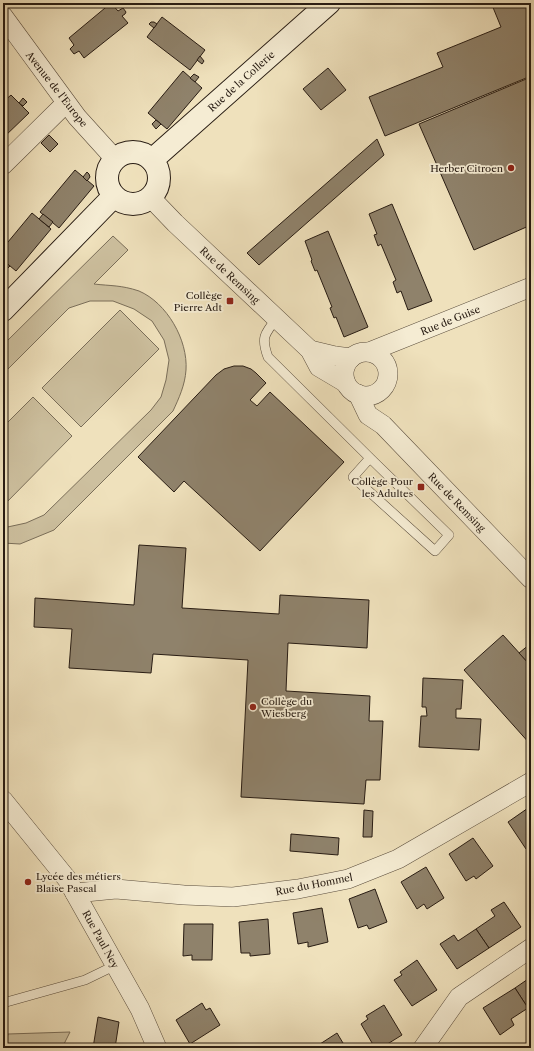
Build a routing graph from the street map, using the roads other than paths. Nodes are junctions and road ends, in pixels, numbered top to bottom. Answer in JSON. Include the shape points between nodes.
{"nodes":[{"id":1,"x":329,"y":3,"type":"edge"},
{"id":2,"x":3,"y":16,"type":"edge"},
{"id":3,"x":8,"y":34,"type":"edge"},
{"id":4,"x":66,"y":103,"type":"junction"},
{"id":5,"x":115,"y":159,"type":"junction"},
{"id":6,"x":152,"y":160,"type":"junction"},
{"id":7,"x":3,"y":165,"type":"edge"},
{"id":8,"x":114,"y":197,"type":"junction"},
{"id":9,"x":151,"y":198,"type":"junction"},
{"id":10,"x":531,"y":288,"type":"edge"},
{"id":11,"x":3,"y":310,"type":"edge"},
{"id":12,"x":276,"y":318,"type":"junction"},
{"id":13,"x":310,"y":350,"type":"junction"},
{"id":14,"x":369,"y":352,"type":"junction"},
{"id":15,"x":352,"y":358,"type":"junction"},
{"id":16,"x":352,"y":389,"type":"junction"},
{"id":17,"x":379,"y":392,"type":"junction"},
{"id":18,"x":384,"y":425,"type":"junction"},
{"id":19,"x":370,"y":458,"type":"junction"},
{"id":20,"x":531,"y":579,"type":"edge"},
{"id":21,"x":531,"y":782,"type":"edge"},
{"id":22,"x":3,"y":800,"type":"edge"},
{"id":23,"x":75,"y":893,"type":"junction"},
{"id":24,"x":531,"y":948,"type":"edge"},
{"id":25,"x":116,"y":966,"type":"junction"},
{"id":26,"x":3,"y":1002,"type":"edge"},
{"id":27,"x":531,"y":1046,"type":"edge"},
{"id":28,"x":157,"y":1048,"type":"edge"},
{"id":29,"x":423,"y":1048,"type":"edge"},
{"id":30,"x":527,"y":1048,"type":"edge"}],
"edges":[{"from":1,"to":6,"type":"street","name":"Rue de la Collerie"},
{"from":2,"to":3,"type":"street","name":"Avenue de l'Europe"},
{"from":3,"to":4,"type":"street","name":"Avenue de l'Europe"},
{"from":4,"to":5,"type":"street","name":"Avenue de l'Europe"},
{"from":4,"to":7,"type":"street"},
{"from":5,"to":6,"type":"street","via":[[124,153],[134,152],[144,154]]},
{"from":5,"to":8,"type":"street","via":[[108,168],[106,178],[108,188]]},
{"from":6,"to":9,"type":"street","via":[[160,179]]},
{"from":8,"to":9,"type":"street","via":[[132,205]]},
{"from":8,"to":11,"type":"street"},
{"from":9,"to":12,"type":"street","name":"Rue de Remsing"},
{"from":10,"to":14,"type":"street","name":"Rue de Guise"},
{"from":12,"to":13,"type":"street","name":"Rue de Remsing"},
{"from":12,"to":19,"type":"lane","via":[[265,332],[263,346],[268,357]]},
{"from":13,"to":15,"type":"street","name":"Rue de Remsing"},
{"from":13,"to":16,"type":"street","name":"Rue de Remsing","via":[[319,367]]},
{"from":14,"to":15,"type":"street","via":[[362,352]]},
{"from":14,"to":17,"type":"street","via":[[384,361],[388,371],[388,380]]},
{"from":15,"to":16,"type":"street","via":[[344,376]]},
{"from":16,"to":17,"type":"street","via":[[366,396]]},
{"from":16,"to":18,"type":"street","name":"Rue de Remsing","via":[[368,415]]},
{"from":17,"to":18,"type":"street"},
{"from":18,"to":20,"type":"street","name":"Rue de Remsing"},
{"from":19,"to":19,"type":"lane","via":[[353,477],[435,551],[449,535]]},
{"from":21,"to":23,"type":"street","name":"Rue du Hommel","via":[[398,859],[348,879],[298,889],[232,897],[116,889]]},
{"from":22,"to":23,"type":"street","name":"Rue Paul Ney","via":[[67,879]]},
{"from":23,"to":25,"type":"street","name":"Rue Paul Ney"},
{"from":24,"to":29,"type":"street","via":[[459,997]]},
{"from":25,"to":26,"type":"lane","via":[[85,980]]},
{"from":25,"to":28,"type":"street","name":"Rue Paul Ney","via":[[140,1009]]},
{"from":27,"to":30,"type":"lane"}]}
